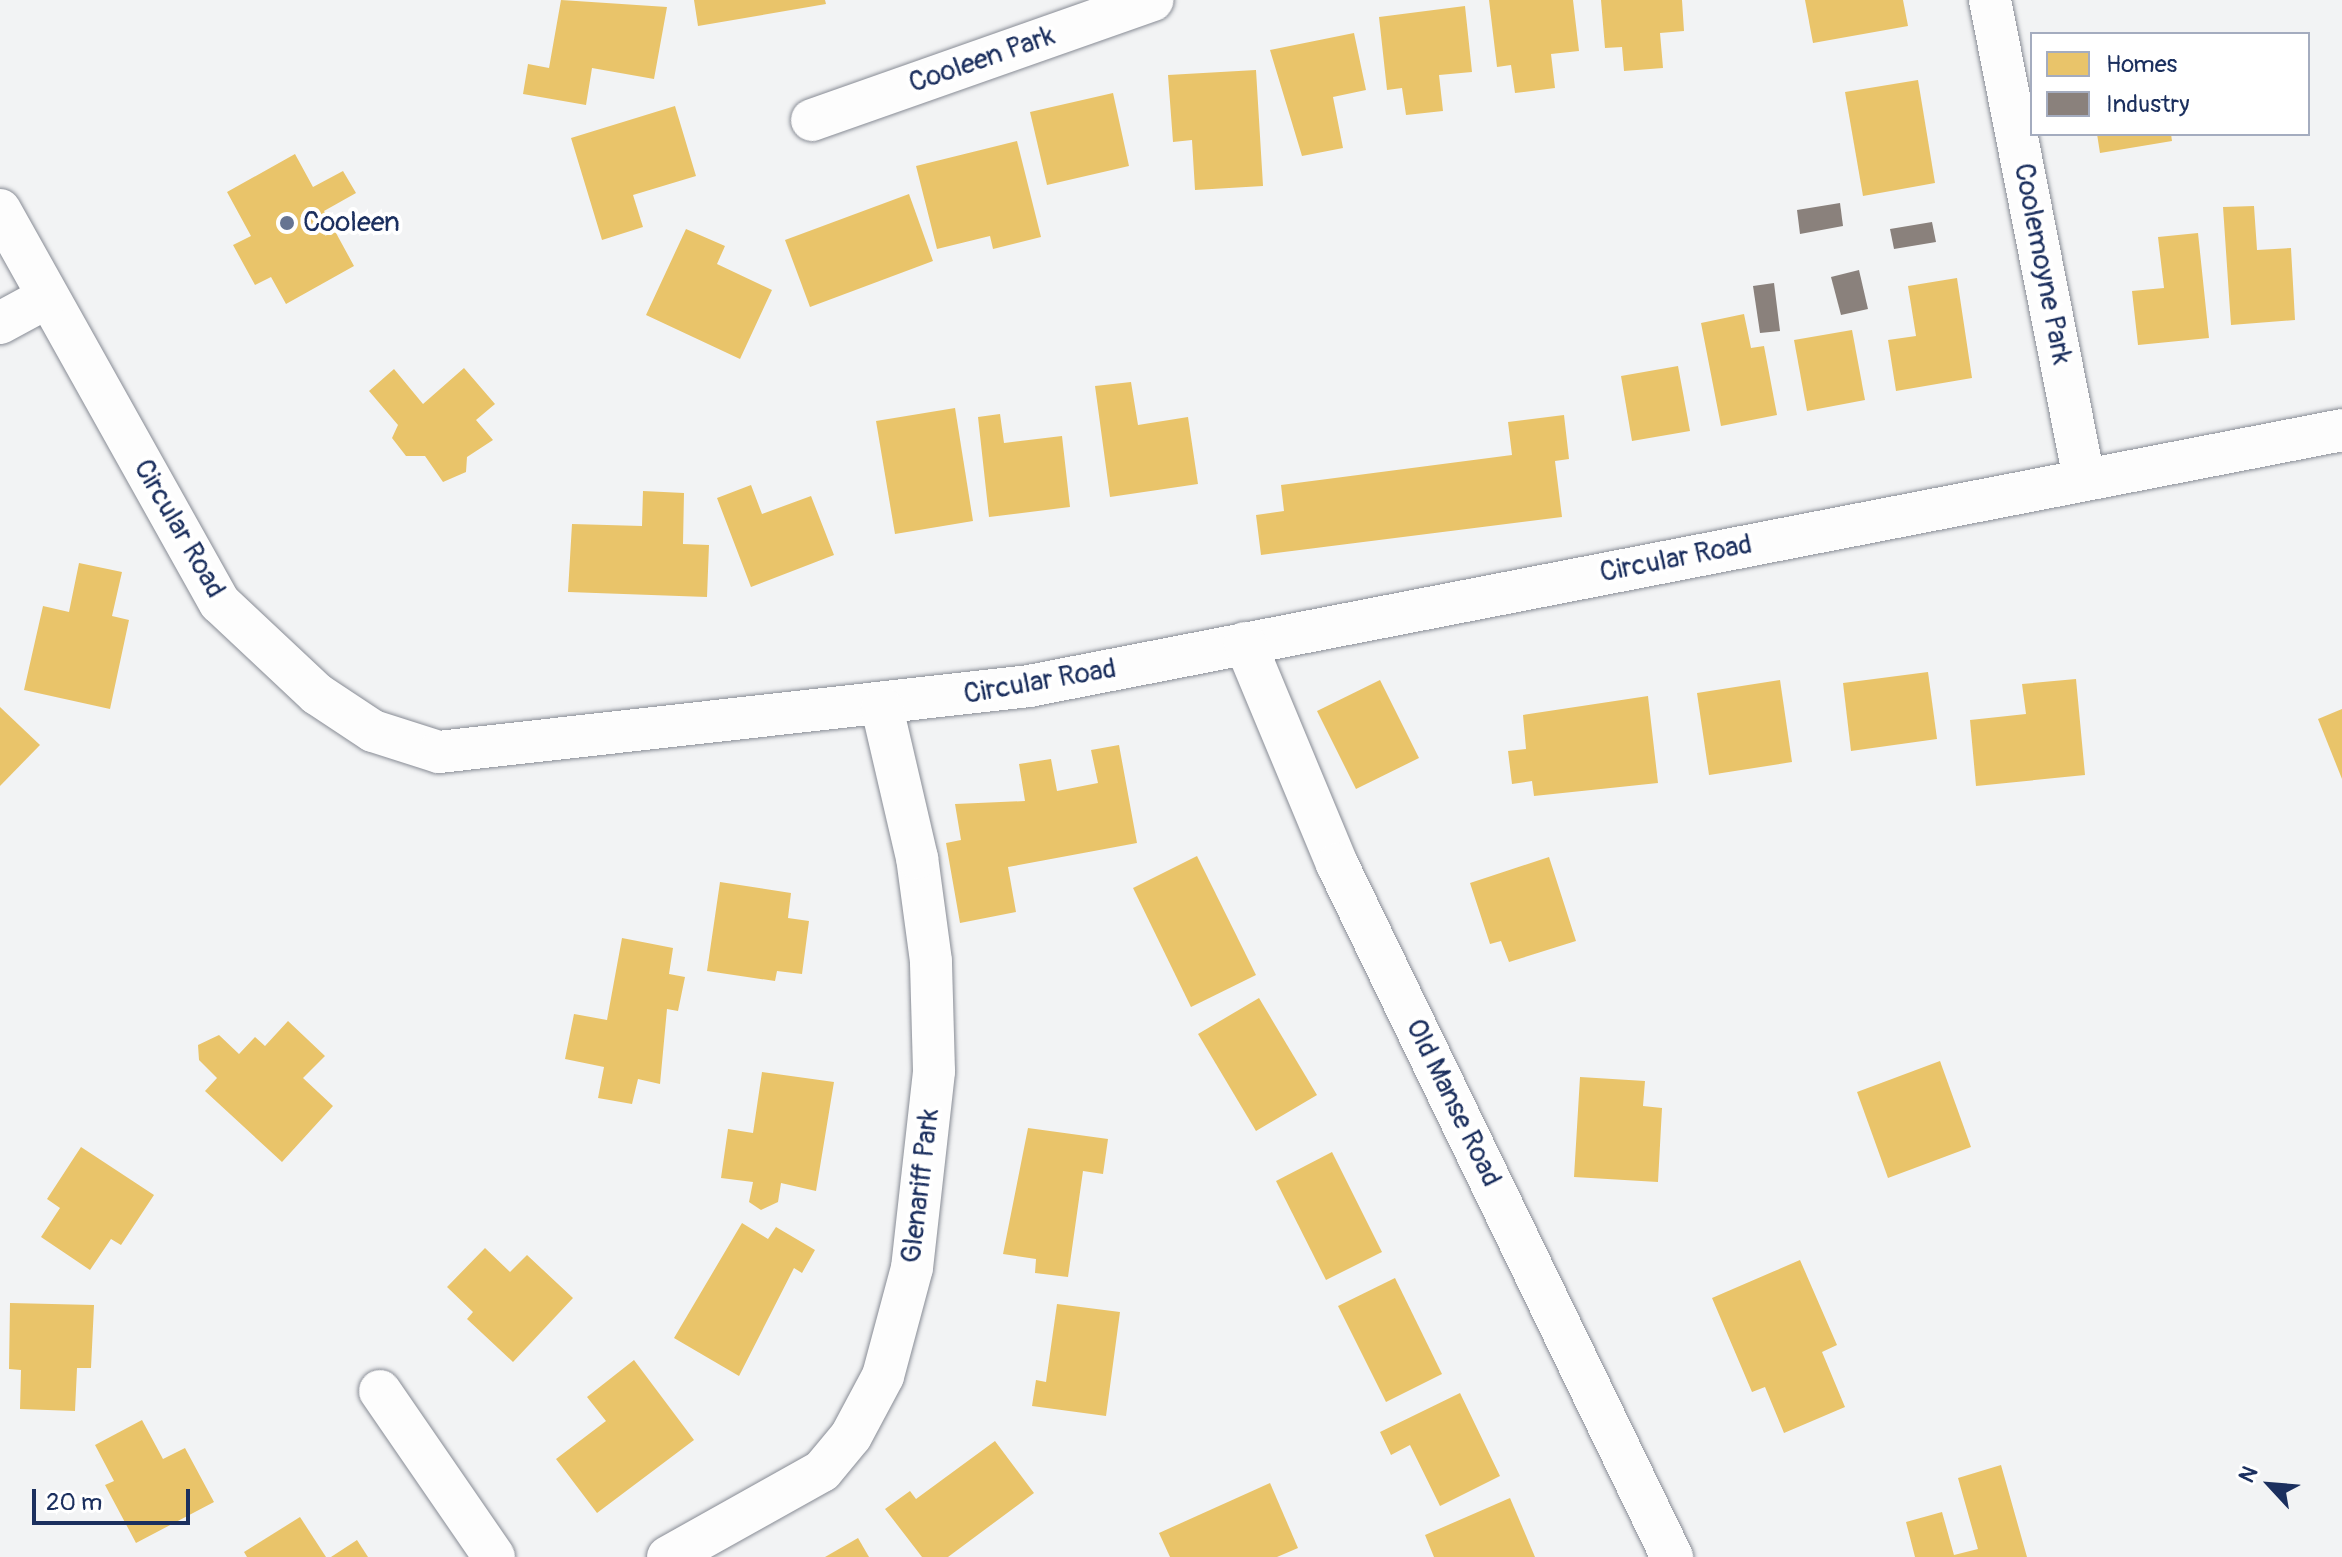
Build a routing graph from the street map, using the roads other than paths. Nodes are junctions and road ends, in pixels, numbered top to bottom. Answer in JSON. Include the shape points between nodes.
{"nodes":[{"id":1,"x":1152,"y":0,"type":"edge"},
{"id":2,"x":1990,"y":0,"type":"edge"},
{"id":3,"x":812,"y":120,"type":"dead end"},
{"id":4,"x":0,"y":210,"type":"edge"},
{"id":5,"x":46,"y":298,"type":"junction"},
{"id":6,"x":0,"y":323,"type":"edge"},
{"id":7,"x":2342,"y":430,"type":"edge"},
{"id":8,"x":2084,"y":480,"type":"junction"},
{"id":9,"x":1245,"y":643,"type":"junction"},
{"id":10,"x":882,"y":708,"type":"junction"},
{"id":11,"x":380,"y":1391,"type":"dead end"},
{"id":12,"x":494,"y":1557,"type":"edge"},
{"id":13,"x":668,"y":1557,"type":"edge"},
{"id":14,"x":1672,"y":1557,"type":"edge"}],
"edges":[{"from":1,"to":3,"type":"street","name":"Cooleen Park"},
{"from":2,"to":8,"type":"street","name":"Coolemoyne Park"},
{"from":4,"to":5,"type":"street","name":"Circular Road"},
{"from":5,"to":6,"type":"street"},
{"from":5,"to":10,"type":"street","name":"Circular Road","via":[[220,603],[317,694],[373,731],[439,752]]},
{"from":7,"to":8,"type":"street","name":"Circular Road"},
{"from":8,"to":9,"type":"street","name":"Circular Road"},
{"from":9,"to":10,"type":"street","name":"Circular Road"},
{"from":9,"to":14,"type":"street","name":"Old Manse Road","via":[[1337,864]]},
{"from":10,"to":13,"type":"street","name":"Glenariff Park","via":[[917,858],[931,961],[934,1071],[912,1268],[883,1376],[851,1436],[822,1471]]},
{"from":11,"to":12,"type":"street"}]}
